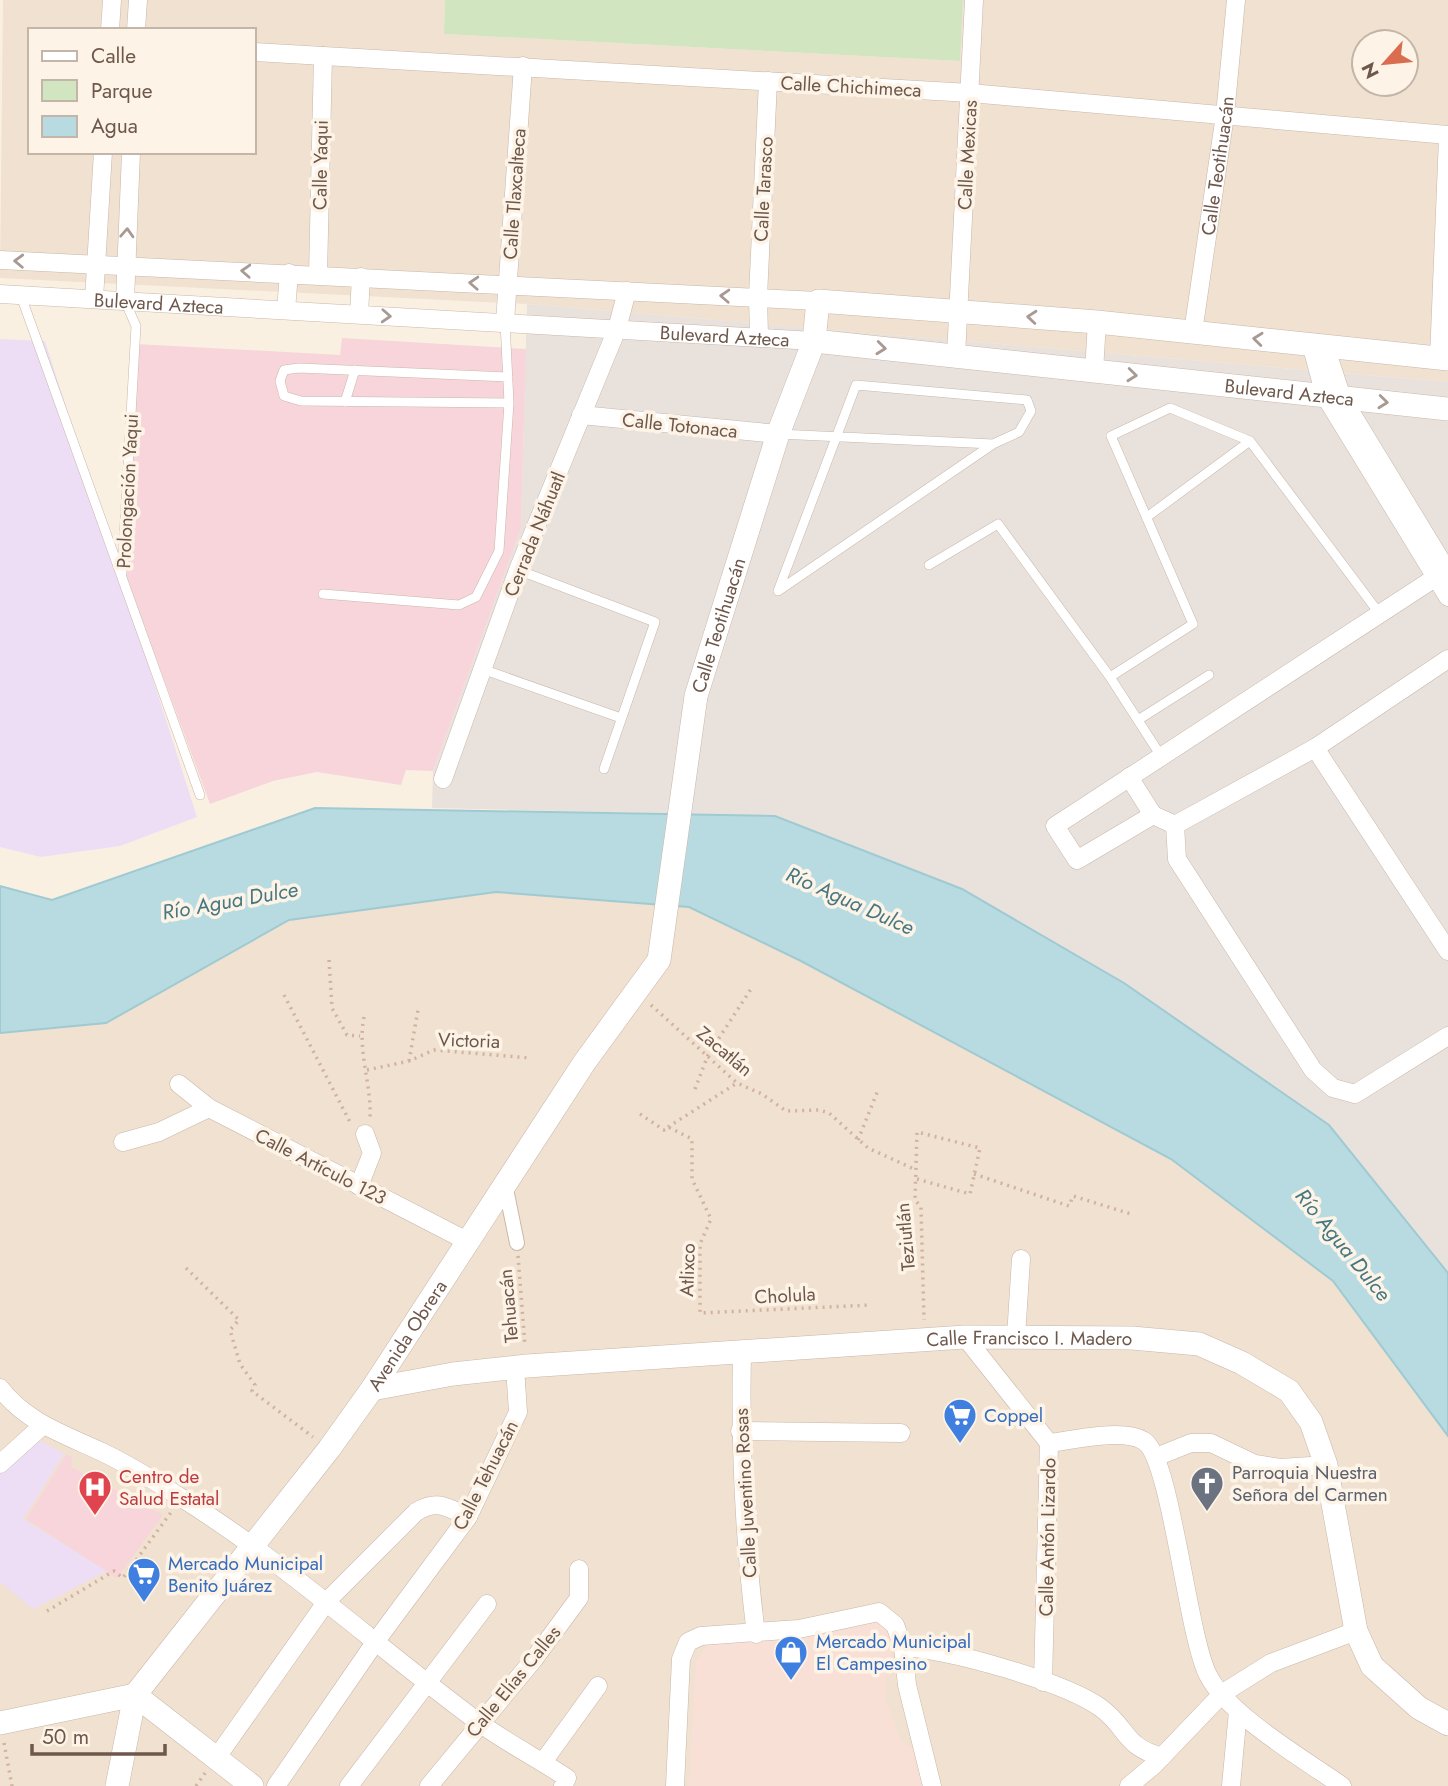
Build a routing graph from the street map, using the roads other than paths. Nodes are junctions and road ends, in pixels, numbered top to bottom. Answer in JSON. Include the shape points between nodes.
{"nodes":[{"id":1,"x":112,"y":0,"type":"edge"},
{"id":2,"x":138,"y":0,"type":"edge"},
{"id":3,"x":974,"y":0,"type":"edge"},
{"id":4,"x":1236,"y":0,"type":"edge"},
{"id":5,"x":110,"y":28,"type":"edge"},
{"id":6,"x":136,"y":28,"type":"edge"},
{"id":7,"x":256,"y":52,"type":"edge"},
{"id":8,"x":323,"y":56,"type":"junction"},
{"id":9,"x":523,"y":66,"type":"junction"},
{"id":10,"x":768,"y":81,"type":"junction"},
{"id":11,"x":970,"y":93,"type":"junction"},
{"id":12,"x":1225,"y":115,"type":"junction"},
{"id":13,"x":1448,"y":137,"type":"edge"},
{"id":14,"x":103,"y":154,"type":"edge"},
{"id":15,"x":131,"y":154,"type":"edge"},
{"id":16,"x":0,"y":260,"type":"edge"},
{"id":17,"x":97,"y":264,"type":"junction"},
{"id":18,"x":126,"y":265,"type":"junction"},
{"id":19,"x":289,"y":274,"type":"junction"},
{"id":20,"x":318,"y":275,"type":"junction"},
{"id":21,"x":361,"y":277,"type":"junction"},
{"id":22,"x":508,"y":285,"type":"junction"},
{"id":23,"x":627,"y":290,"type":"junction"},
{"id":24,"x":0,"y":294,"type":"edge"},
{"id":25,"x":21,"y":295,"type":"junction"},
{"id":26,"x":758,"y":297,"type":"junction"},
{"id":27,"x":94,"y":299,"type":"junction"},
{"id":28,"x":818,"y":300,"type":"junction"},
{"id":29,"x":125,"y":301,"type":"junction"},
{"id":30,"x":286,"y":310,"type":"junction"},
{"id":31,"x":959,"y":310,"type":"junction"},
{"id":32,"x":359,"y":314,"type":"junction"},
{"id":33,"x":505,"y":322,"type":"junction"},
{"id":34,"x":1097,"y":322,"type":"junction"},
{"id":35,"x":617,"y":329,"type":"junction"},
{"id":36,"x":1193,"y":332,"type":"junction"},
{"id":37,"x":759,"y":337,"type":"junction"},
{"id":38,"x":814,"y":341,"type":"junction"},
{"id":39,"x":1318,"y":345,"type":"junction"},
{"id":40,"x":956,"y":356,"type":"junction"},
{"id":41,"x":1444,"y":358,"type":"edge"},
{"id":42,"x":355,"y":370,"type":"junction"},
{"id":43,"x":1094,"y":371,"type":"junction"},
{"id":44,"x":508,"y":377,"type":"junction"},
{"id":45,"x":1333,"y":397,"type":"junction"},
{"id":46,"x":345,"y":402,"type":"junction"},
{"id":47,"x":509,"y":403,"type":"junction"},
{"id":48,"x":1448,"y":409,"type":"edge"},
{"id":49,"x":582,"y":415,"type":"junction"},
{"id":50,"x":778,"y":435,"type":"junction"},
{"id":51,"x":835,"y":437,"type":"junction"},
{"id":52,"x":1250,"y":441,"type":"junction"},
{"id":53,"x":993,"y":444,"type":"junction"},
{"id":54,"x":1147,"y":517,"type":"junction"},
{"id":55,"x":929,"y":565,"type":"dead end"},
{"id":56,"x":518,"y":570,"type":"junction"},
{"id":57,"x":1443,"y":573,"type":"edge"},
{"id":58,"x":122,"y":578,"type":"junction"},
{"id":59,"x":323,"y":594,"type":"dead end"},
{"id":60,"x":1448,"y":597,"type":"edge"},
{"id":61,"x":1379,"y":613,"type":"junction"},
{"id":62,"x":1448,"y":659,"type":"edge"},
{"id":63,"x":482,"y":669,"type":"junction"},
{"id":64,"x":1209,"y":675,"type":"dead end"},
{"id":65,"x":1110,"y":677,"type":"junction"},
{"id":66,"x":621,"y":718,"type":"junction"},
{"id":67,"x":1138,"y":720,"type":"junction"},
{"id":68,"x":1315,"y":748,"type":"junction"},
{"id":69,"x":1161,"y":756,"type":"junction"},
{"id":70,"x":604,"y":769,"type":"dead end"},
{"id":71,"x":1129,"y":778,"type":"junction"},
{"id":72,"x":443,"y":779,"type":"dead end"},
{"id":73,"x":200,"y":795,"type":"dead end"},
{"id":74,"x":1153,"y":815,"type":"junction"},
{"id":75,"x":1175,"y":825,"type":"junction"},
{"id":76,"x":1448,"y":951,"type":"edge"},
{"id":77,"x":659,"y":960,"type":"joint"},
{"id":78,"x":1448,"y":1036,"type":"edge"},
{"id":79,"x":179,"y":1084,"type":"dead end"},
{"id":80,"x":209,"y":1108,"type":"junction"},
{"id":81,"x":365,"y":1135,"type":"road end"},
{"id":82,"x":123,"y":1142,"type":"dead end"},
{"id":83,"x":505,"y":1183,"type":"junction"},
{"id":84,"x":359,"y":1186,"type":"junction"},
{"id":85,"x":467,"y":1241,"type":"junction"},
{"id":86,"x":517,"y":1243,"type":"road end"},
{"id":87,"x":1021,"y":1259,"type":"dead end"},
{"id":88,"x":965,"y":1337,"type":"junction"},
{"id":89,"x":1016,"y":1337,"type":"junction"},
{"id":90,"x":742,"y":1352,"type":"junction"},
{"id":91,"x":521,"y":1366,"type":"junction"},
{"id":92,"x":0,"y":1388,"type":"edge"},
{"id":93,"x":372,"y":1389,"type":"junction"},
{"id":94,"x":42,"y":1426,"type":"junction"},
{"id":95,"x":740,"y":1431,"type":"junction"},
{"id":96,"x":901,"y":1433,"type":"dead end"},
{"id":97,"x":1049,"y":1443,"type":"junction"},
{"id":98,"x":1156,"y":1457,"type":"junction"},
{"id":99,"x":0,"y":1464,"type":"edge"},
{"id":100,"x":1326,"y":1465,"type":"junction"},
{"id":101,"x":468,"y":1517,"type":"junction"},
{"id":102,"x":253,"y":1547,"type":"junction"},
{"id":103,"x":579,"y":1569,"type":"dead end"},
{"id":104,"x":327,"y":1601,"type":"junction"},
{"id":105,"x":487,"y":1604,"type":"dead end"},
{"id":106,"x":1356,"y":1631,"type":"junction"},
{"id":107,"x":756,"y":1634,"type":"junction"},
{"id":108,"x":376,"y":1641,"type":"junction"},
{"id":109,"x":903,"y":1647,"type":"junction"},
{"id":110,"x":428,"y":1682,"type":"junction"},
{"id":111,"x":1043,"y":1682,"type":"junction"},
{"id":112,"x":598,"y":1686,"type":"dead end"},
{"id":113,"x":1223,"y":1693,"type":"junction"},
{"id":114,"x":135,"y":1695,"type":"junction"},
{"id":115,"x":1238,"y":1711,"type":"junction"},
{"id":116,"x":0,"y":1723,"type":"edge"},
{"id":117,"x":479,"y":1723,"type":"junction"},
{"id":118,"x":1448,"y":1724,"type":"edge"},
{"id":119,"x":1162,"y":1756,"type":"junction"},
{"id":120,"x":217,"y":1757,"type":"junction"},
{"id":121,"x":543,"y":1762,"type":"junction"},
{"id":122,"x":565,"y":1782,"type":"edge"},
{"id":123,"x":117,"y":1786,"type":"edge"},
{"id":124,"x":252,"y":1786,"type":"edge"},
{"id":125,"x":276,"y":1786,"type":"edge"},
{"id":126,"x":349,"y":1786,"type":"edge"},
{"id":127,"x":429,"y":1786,"type":"edge"},
{"id":128,"x":675,"y":1786,"type":"edge"},
{"id":129,"x":932,"y":1786,"type":"edge"},
{"id":130,"x":1129,"y":1786,"type":"edge"},
{"id":131,"x":1231,"y":1786,"type":"edge"},
{"id":132,"x":1342,"y":1786,"type":"edge"}],
"edges":[{"from":1,"to":5,"type":"street"},
{"from":2,"to":6,"type":"street"},
{"from":3,"to":11,"type":"street","name":"Calle Mexicas"},
{"from":4,"to":12,"type":"street","name":"Calle Teotihuacán"},
{"from":7,"to":8,"type":"street","name":"Calle Chichimeca"},
{"from":8,"to":9,"type":"street","name":"Calle Chichimeca"},
{"from":8,"to":20,"type":"street","name":"Calle Yaqui"},
{"from":9,"to":10,"type":"street","name":"Calle Chichimeca"},
{"from":9,"to":22,"type":"street","name":"Calle Tlaxcalteca"},
{"from":10,"to":11,"type":"street","name":"Calle Chichimeca"},
{"from":10,"to":26,"type":"street","name":"Calle Tarasco"},
{"from":11,"to":12,"type":"street","name":"Calle Chichimeca"},
{"from":11,"to":31,"type":"street","name":"Calle Mexicas"},
{"from":12,"to":13,"type":"street","name":"Calle Chichimeca"},
{"from":12,"to":36,"type":"street","name":"Calle Teotihuacán"},
{"from":13,"to":41,"type":"street"},
{"from":14,"to":17,"type":"street"},
{"from":18,"to":15,"type":"street","one_way":true},
{"from":17,"to":16,"type":"street","name":"Bulevard Azteca","one_way":true},
{"from":17,"to":18,"type":"street","name":"Bulevard Azteca"},
{"from":17,"to":27,"type":"street"},
{"from":19,"to":18,"type":"street","name":"Bulevard Azteca","one_way":true},
{"from":18,"to":29,"type":"street"},
{"from":19,"to":20,"type":"street","name":"Bulevard Azteca"},
{"from":19,"to":30,"type":"street"},
{"from":20,"to":21,"type":"street","name":"Bulevard Azteca"},
{"from":22,"to":21,"type":"street","name":"Bulevard Azteca","one_way":true},
{"from":21,"to":32,"type":"street"},
{"from":22,"to":23,"type":"street","name":"Bulevard Azteca"},
{"from":22,"to":33,"type":"street","name":"Calle Tlaxcalteca"},
{"from":26,"to":23,"type":"street","name":"Bulevard Azteca","one_way":true},
{"from":23,"to":35,"type":"street","name":"Cerrada Náhuatl"},
{"from":24,"to":25,"type":"street","name":"Bulevard Azteca"},
{"from":25,"to":27,"type":"street","name":"Bulevard Azteca"},
{"from":25,"to":58,"type":"lane"},
{"from":26,"to":28,"type":"street","name":"Bulevard Azteca"},
{"from":26,"to":37,"type":"street","name":"Calle Tarasco"},
{"from":27,"to":29,"type":"street","name":"Bulevard Azteca"},
{"from":28,"to":31,"type":"street","name":"Bulevard Azteca"},
{"from":28,"to":38,"type":"street","name":"Calle Teotihuacán"},
{"from":29,"to":30,"type":"street","name":"Bulevard Azteca"},
{"from":29,"to":58,"type":"lane","name":"Prolongación Yaqui","via":[[136,326]]},
{"from":30,"to":32,"type":"street","name":"Bulevard Azteca"},
{"from":34,"to":31,"type":"street","name":"Bulevard Azteca","one_way":true},
{"from":31,"to":40,"type":"street","name":"Calle Mexicas"},
{"from":32,"to":33,"type":"street","name":"Bulevard Azteca","one_way":true},
{"from":33,"to":35,"type":"street","name":"Bulevard Azteca"},
{"from":33,"to":44,"type":"lane"},
{"from":34,"to":36,"type":"street","name":"Bulevard Azteca"},
{"from":34,"to":43,"type":"street"},
{"from":35,"to":37,"type":"street","name":"Bulevard Azteca"},
{"from":35,"to":49,"type":"street","name":"Cerrada Náhuatl"},
{"from":39,"to":36,"type":"street","name":"Bulevard Azteca","one_way":true},
{"from":37,"to":38,"type":"street","name":"Bulevard Azteca"},
{"from":38,"to":40,"type":"street","name":"Bulevard Azteca","one_way":true},
{"from":38,"to":50,"type":"street","name":"Calle Teotihuacán"},
{"from":39,"to":41,"type":"street","name":"Bulevard Azteca"},
{"from":39,"to":45,"type":"street"},
{"from":40,"to":43,"type":"street","name":"Bulevard Azteca"},
{"from":42,"to":44,"type":"lane"},
{"from":42,"to":46,"type":"lane"},
{"from":42,"to":46,"type":"lane","via":[[284,370],[280,382],[284,396]]},
{"from":43,"to":45,"type":"street","name":"Bulevard Azteca","one_way":true},
{"from":44,"to":47,"type":"lane"},
{"from":45,"to":48,"type":"street","name":"Bulevard Azteca","one_way":true},
{"from":45,"to":57,"type":"street"},
{"from":46,"to":47,"type":"lane"},
{"from":47,"to":59,"type":"lane","via":[[499,551],[476,597],[459,605]]},
{"from":49,"to":50,"type":"street","name":"Calle Totonaca"},
{"from":49,"to":56,"type":"street","name":"Cerrada Náhuatl"},
{"from":50,"to":51,"type":"lane"},
{"from":50,"to":77,"type":"street","name":"Calle Teotihuacán","via":[[696,696]]},
{"from":51,"to":53,"type":"lane"},
{"from":51,"to":53,"type":"lane","via":[[856,385],[1027,400],[1028,421],[1018,432]]},
{"from":51,"to":53,"type":"lane","via":[[778,590]]},
{"from":52,"to":54,"type":"lane"},
{"from":52,"to":54,"type":"lane","via":[[1170,408],[1111,436]]},
{"from":52,"to":61,"type":"lane"},
{"from":54,"to":65,"type":"lane","via":[[1193,624]]},
{"from":55,"to":65,"type":"lane","via":[[998,524]]},
{"from":56,"to":63,"type":"street","name":"Cerrada Náhuatl"},
{"from":56,"to":66,"type":"lane","via":[[655,622]]},
{"from":57,"to":60,"type":"street"},
{"from":57,"to":61,"type":"street"},
{"from":58,"to":73,"type":"lane","name":"Prolongación Yaqui"},
{"from":61,"to":69,"type":"street"},
{"from":62,"to":68,"type":"street"},
{"from":63,"to":66,"type":"lane"},
{"from":63,"to":72,"type":"street","name":"Cerrada Náhuatl"},
{"from":64,"to":67,"type":"lane"},
{"from":65,"to":67,"type":"lane"},
{"from":66,"to":70,"type":"lane"},
{"from":67,"to":69,"type":"lane"},
{"from":68,"to":75,"type":"street"},
{"from":68,"to":76,"type":"street"},
{"from":69,"to":71,"type":"street"},
{"from":71,"to":74,"type":"street"},
{"from":71,"to":74,"type":"street","via":[[1055,826],[1077,860]]},
{"from":74,"to":75,"type":"street"},
{"from":75,"to":78,"type":"street","via":[[1177,859],[1313,1070],[1333,1088],[1355,1094]]},
{"from":77,"to":83,"type":"street","name":"Avenida Obrera"},
{"from":79,"to":80,"type":"street","name":"Calle Artículo 123"},
{"from":80,"to":82,"type":"street","via":[[159,1132]]},
{"from":80,"to":84,"type":"street","name":"Calle Artículo 123"},
{"from":81,"to":84,"type":"street","via":[[373,1153]]},
{"from":83,"to":85,"type":"street","name":"Avenida Obrera"},
{"from":83,"to":86,"type":"street"},
{"from":84,"to":85,"type":"street","name":"Calle Artículo 123"},
{"from":85,"to":93,"type":"street","name":"Avenida Obrera"},
{"from":87,"to":89,"type":"street"},
{"from":88,"to":89,"type":"street","name":"Calle Francisco I. Madero"},
{"from":88,"to":90,"type":"street","name":"Calle Francisco I. Madero"},
{"from":88,"to":97,"type":"street","name":"Calle Antón Lizardo"},
{"from":89,"to":100,"type":"street","name":"Calle Francisco I. Madero","via":[[1199,1344],[1289,1391],[1311,1422]]},
{"from":90,"to":91,"type":"street","name":"Calle Francisco I. Madero"},
{"from":90,"to":95,"type":"street","name":"Calle Juventino Rosas"},
{"from":91,"to":93,"type":"street","name":"Calle Francisco I. Madero"},
{"from":91,"to":101,"type":"street","name":"Calle Tehuacán","via":[[518,1412]]},
{"from":92,"to":94,"type":"street"},
{"from":93,"to":102,"type":"street","name":"Avenida Obrera"},
{"from":94,"to":99,"type":"street"},
{"from":94,"to":102,"type":"street","via":[[103,1453],[181,1497]]},
{"from":95,"to":96,"type":"street"},
{"from":95,"to":107,"type":"street","name":"Calle Juventino Rosas","via":[[745,1545]]},
{"from":97,"to":98,"type":"street","via":[[1125,1434],[1145,1441]]},
{"from":97,"to":111,"type":"street","name":"Calle Antón Lizardo"},
{"from":98,"to":100,"type":"street","via":[[1191,1443],[1211,1443],[1255,1464],[1280,1468]]},
{"from":98,"to":113,"type":"street","via":[[1196,1649],[1209,1678]]},
{"from":100,"to":106,"type":"street","name":"Calle Francisco I. Madero"},
{"from":101,"to":104,"type":"street","via":[[440,1503],[429,1504]]},
{"from":101,"to":108,"type":"street","name":"Calle Tehuacán"},
{"from":102,"to":104,"type":"street"},
{"from":102,"to":114,"type":"street","name":"Avenida Obrera"},
{"from":103,"to":117,"type":"street","name":"Calle Elías Calles","via":[[579,1598]]},
{"from":104,"to":108,"type":"street"},
{"from":104,"to":120,"type":"street"},
{"from":105,"to":110,"type":"street"},
{"from":106,"to":113,"type":"street","via":[[1271,1663]]},
{"from":106,"to":118,"type":"street","name":"Calle Francisco I. Madero","via":[[1372,1666],[1419,1709]]},
{"from":107,"to":109,"type":"street","via":[[879,1612],[895,1625]]},
{"from":107,"to":128,"type":"street","via":[[701,1636],[688,1642],[681,1659]]},
{"from":108,"to":110,"type":"street"},
{"from":108,"to":125,"type":"street","name":"Calle Tehuacán"},
{"from":109,"to":111,"type":"street","via":[[932,1648]]},
{"from":109,"to":129,"type":"street","via":[[907,1685]]},
{"from":110,"to":117,"type":"street"},
{"from":110,"to":126,"type":"street"},
{"from":111,"to":119,"type":"street","via":[[1102,1709],[1134,1746]]},
{"from":112,"to":121,"type":"street"},
{"from":113,"to":115,"type":"street"},
{"from":113,"to":119,"type":"street"},
{"from":114,"to":116,"type":"street"},
{"from":114,"to":120,"type":"street"},
{"from":114,"to":123,"type":"street"},
{"from":115,"to":131,"type":"street"},
{"from":115,"to":132,"type":"street"},
{"from":117,"to":121,"type":"street"},
{"from":117,"to":127,"type":"street","name":"Calle Elías Calles"},
{"from":119,"to":130,"type":"street"},
{"from":120,"to":124,"type":"street"},
{"from":121,"to":122,"type":"street"}]}
